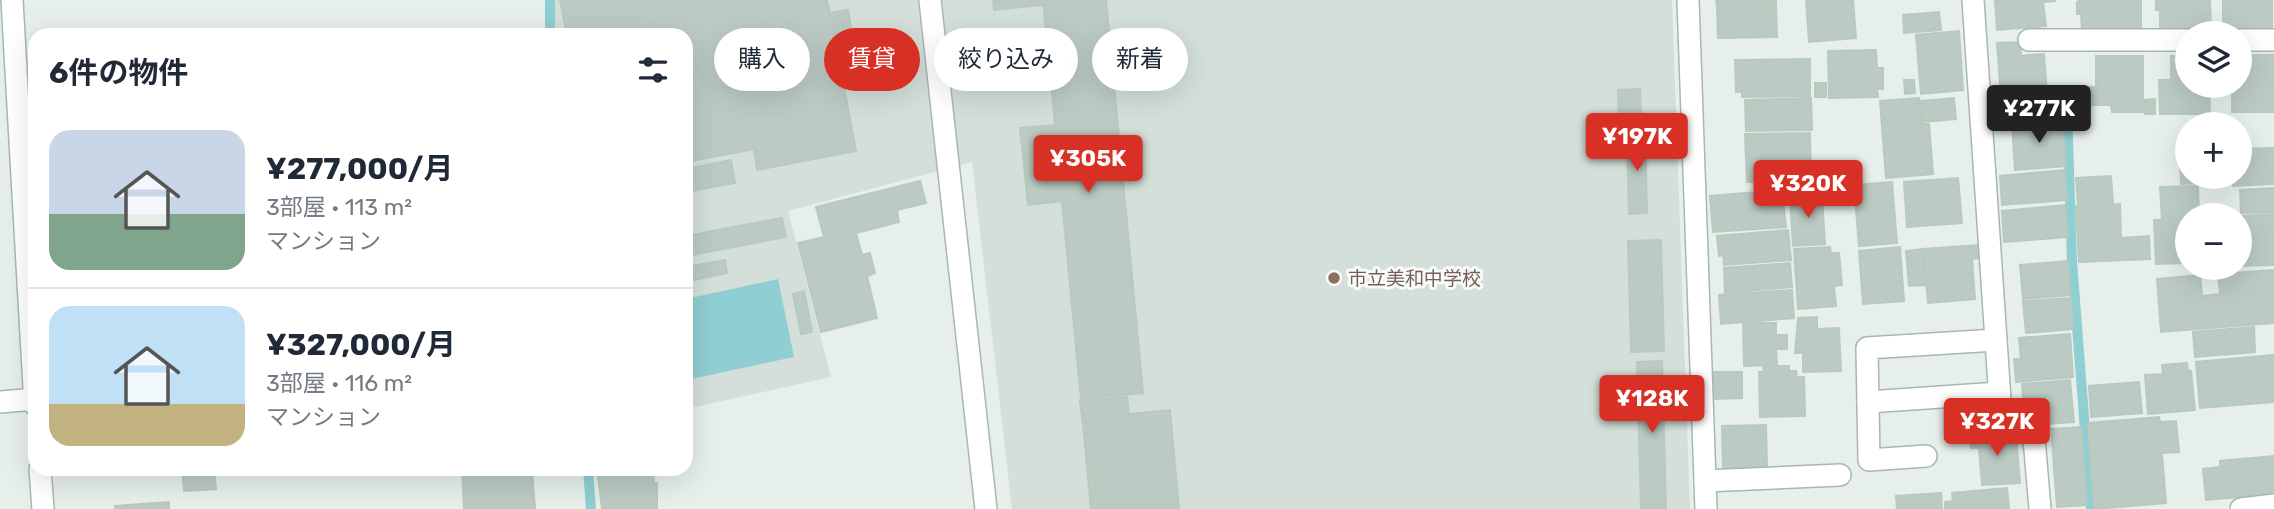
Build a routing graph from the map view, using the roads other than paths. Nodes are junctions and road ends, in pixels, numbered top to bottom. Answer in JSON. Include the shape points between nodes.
{"nodes":[{"id":1,"x":12,"y":0,"type":"edge"},
{"id":2,"x":930,"y":0,"type":"edge"},
{"id":3,"x":1688,"y":0,"type":"edge"},
{"id":4,"x":1973,"y":0,"type":"edge"},
{"id":5,"x":2029,"y":40,"type":"dead end"},
{"id":6,"x":2175,"y":40,"type":"edge"},
{"id":7,"x":2252,"y":40,"type":"edge"},
{"id":8,"x":2274,"y":40,"type":"edge"},
{"id":9,"x":28,"y":278,"type":"edge"},
{"id":10,"x":1996,"y":340,"type":"junction"},
{"id":11,"x":2000,"y":393,"type":"junction"},
{"id":12,"x":28,"y":400,"type":"edge"},
{"id":13,"x":0,"y":402,"type":"edge"},
{"id":14,"x":1868,"y":402,"type":"junction"},
{"id":15,"x":1926,"y":456,"type":"dead end"},
{"id":16,"x":1840,"y":475,"type":"dead end"},
{"id":17,"x":41,"y":476,"type":"edge"},
{"id":18,"x":1705,"y":481,"type":"junction"},
{"id":19,"x":2274,"y":505,"type":"edge"},
{"id":20,"x":43,"y":509,"type":"edge"},
{"id":21,"x":986,"y":509,"type":"edge"},
{"id":22,"x":1706,"y":509,"type":"edge"},
{"id":23,"x":2040,"y":509,"type":"edge"},
{"id":24,"x":2241,"y":509,"type":"edge"}],
"edges":[{"from":1,"to":9,"type":"street"},
{"from":2,"to":21,"type":"street"},
{"from":3,"to":18,"type":"street"},
{"from":4,"to":10,"type":"street"},
{"from":5,"to":6,"type":"street"},
{"from":7,"to":8,"type":"street"},
{"from":10,"to":11,"type":"street"},
{"from":10,"to":14,"type":"street","via":[[1867,348]]},
{"from":11,"to":14,"type":"street"},
{"from":11,"to":23,"type":"street","via":[[2002,429],[2033,427]]},
{"from":12,"to":13,"type":"street"},
{"from":14,"to":15,"type":"street","via":[[1869,460]]},
{"from":16,"to":18,"type":"street"},
{"from":17,"to":20,"type":"street"},
{"from":18,"to":22,"type":"street"},
{"from":19,"to":24,"type":"street"}]}
